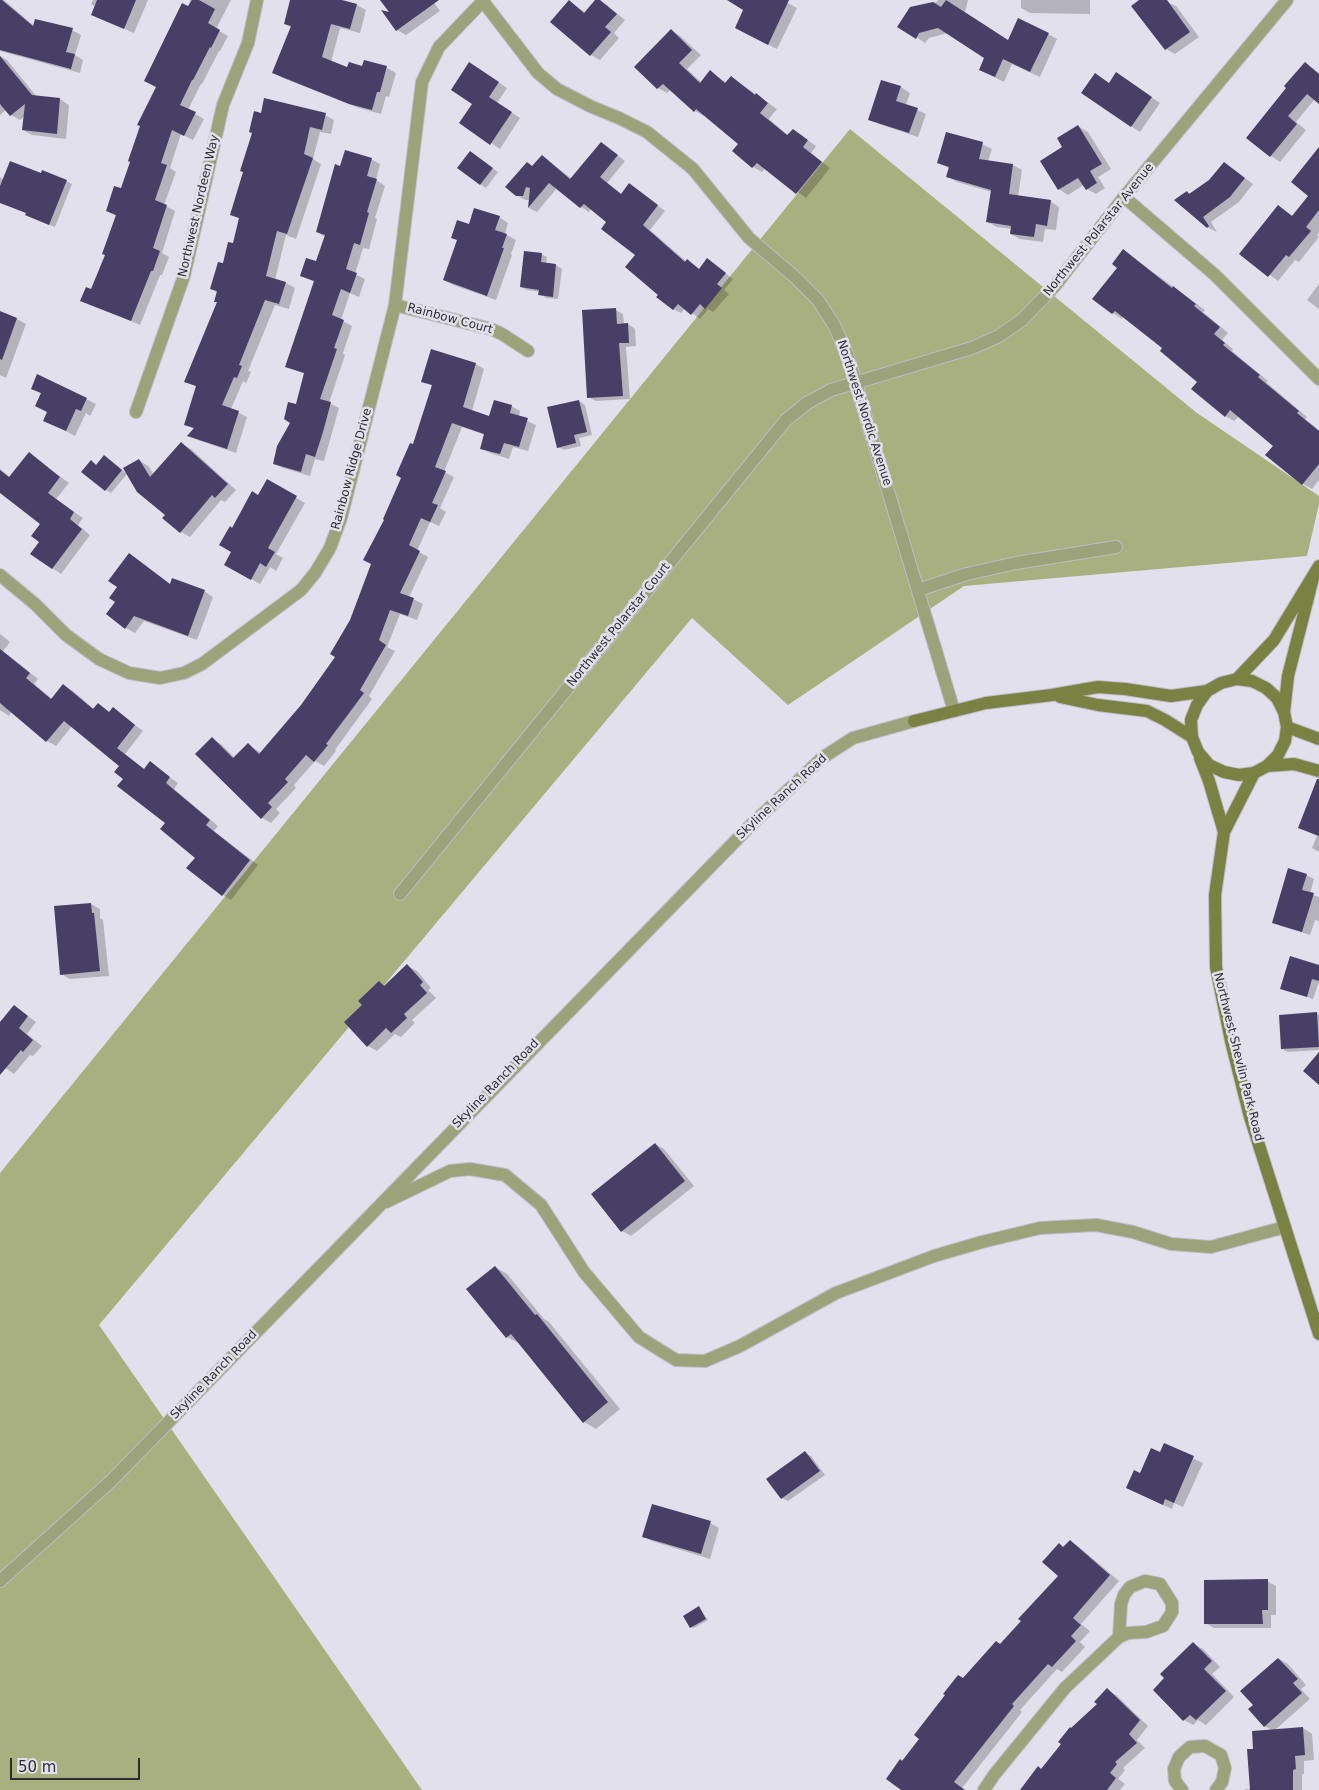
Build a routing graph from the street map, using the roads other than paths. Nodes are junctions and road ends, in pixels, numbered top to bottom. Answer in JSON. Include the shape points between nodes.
{"nodes":[{"id":1,"x":256,"y":0,"type":"edge"},
{"id":2,"x":1287,"y":0,"type":"edge"},
{"id":3,"x":482,"y":1,"type":"edge"},
{"id":4,"x":1124,"y":197,"type":"junction"},
{"id":5,"x":395,"y":305,"type":"junction"},
{"id":6,"x":528,"y":351,"type":"dead end"},
{"id":7,"x":1319,"y":379,"type":"edge"},
{"id":8,"x":857,"y":382,"type":"junction"},
{"id":9,"x":136,"y":412,"type":"dead end"},
{"id":10,"x":1116,"y":547,"type":"dead end"},
{"id":11,"x":1319,"y":566,"type":"edge"},
{"id":12,"x":0,"y":575,"type":"edge"},
{"id":13,"x":1313,"y":578,"type":"junction"},
{"id":14,"x":918,"y":590,"type":"junction"},
{"id":15,"x":1237,"y":679,"type":"junction"},
{"id":16,"x":1207,"y":691,"type":"junction"},
{"id":17,"x":1052,"y":695,"type":"junction"},
{"id":18,"x":954,"y":711,"type":"junction"},
{"id":19,"x":1284,"y":712,"type":"junction"},
{"id":20,"x":1287,"y":726,"type":"junction"},
{"id":21,"x":1192,"y":737,"type":"junction"},
{"id":22,"x":1319,"y":739,"type":"edge"},
{"id":23,"x":1198,"y":752,"type":"junction"},
{"id":24,"x":1267,"y":766,"type":"junction"},
{"id":25,"x":1319,"y":771,"type":"edge"},
{"id":26,"x":1254,"y":773,"type":"junction"},
{"id":27,"x":1224,"y":832,"type":"junction"},
{"id":28,"x":400,"y":894,"type":"dead end"},
{"id":29,"x":379,"y":1205,"type":"junction"},
{"id":30,"x":1285,"y":1227,"type":"junction"},
{"id":31,"x":1319,"y":1334,"type":"edge"},
{"id":32,"x":0,"y":1581,"type":"edge"},
{"id":33,"x":1119,"y":1637,"type":"junction"},
{"id":34,"x":984,"y":1790,"type":"edge"},
{"id":35,"x":1182,"y":1790,"type":"edge"},
{"id":36,"x":1216,"y":1790,"type":"edge"}],
"edges":[{"from":1,"to":9,"type":"street","name":"Northwest Nordeen Way","via":[[248,43],[223,105],[184,276]]},
{"from":2,"to":4,"type":"street","name":"Northwest Polarstar Avenue"},
{"from":3,"to":5,"type":"street","name":"Rainbow Ridge Drive","via":[[439,47],[422,82]]},
{"from":3,"to":8,"type":"street","name":"Northwest Nordic Avenue","via":[[538,73],[557,89],[648,132],[693,169],[749,238],[818,300],[834,325]]},
{"from":4,"to":7,"type":"street","via":[[1215,275]]},
{"from":4,"to":8,"type":"street","name":"Northwest Polarstar Avenue","via":[[1054,287],[1022,320],[999,336],[972,348]]},
{"from":5,"to":6,"type":"street","name":"Rainbow Court","via":[[491,329]]},
{"from":5,"to":12,"type":"street","name":"Rainbow Ridge Drive","via":[[341,518],[330,548],[316,573],[300,590],[202,664],[184,673],[160,678],[129,673],[99,659],[66,635]]},
{"from":8,"to":14,"type":"street","name":"Northwest Nordic Avenue"},
{"from":8,"to":28,"type":"street","name":"Northwest Polarstar Court","via":[[830,390],[786,420]]},
{"from":10,"to":14,"type":"street","via":[[1016,563]]},
{"from":11,"to":13,"type":"street"},
{"from":13,"to":15,"type":"street","via":[[1274,640]]},
{"from":13,"to":19,"type":"street","via":[[1288,676]]},
{"from":14,"to":18,"type":"street","name":"Northwest Nordic Avenue"},
{"from":15,"to":16,"type":"street"},
{"from":15,"to":19,"type":"street","via":[[1252,681],[1266,688],[1277,698]]},
{"from":16,"to":17,"type":"street","name":"Skyline Ranch Road","via":[[1171,696],[1125,688],[1098,688]]},
{"from":16,"to":21,"type":"street","via":[[1196,704],[1191,720]]},
{"from":17,"to":18,"type":"street","name":"Skyline Ranch Road","via":[[986,703]]},
{"from":17,"to":21,"type":"street","name":"Skyline Ranch Road","via":[[1146,712]]},
{"from":18,"to":29,"type":"street","name":"Skyline Ranch Road","via":[[853,738],[822,758],[753,823]]},
{"from":19,"to":20,"type":"street"},
{"from":20,"to":22,"type":"street"},
{"from":20,"to":24,"type":"street","via":[[1285,741],[1278,755]]},
{"from":21,"to":23,"type":"street"},
{"from":23,"to":26,"type":"street","via":[[1209,765],[1224,772]]},
{"from":23,"to":27,"type":"street","name":"Northwest Shevlin Park Road"},
{"from":24,"to":25,"type":"street","via":[[1294,764]]},
{"from":24,"to":26,"type":"street"},
{"from":26,"to":27,"type":"street","name":"Northwest Shevlin Park Road"},
{"from":27,"to":30,"type":"street","name":"Northwest Shevlin Park Road","via":[[1215,895],[1216,967],[1250,1117]]},
{"from":29,"to":30,"type":"street","via":[[450,1171],[470,1169],[505,1175],[541,1206],[584,1272],[639,1337],[676,1360],[705,1361],[740,1346],[836,1293],[934,1256],[1040,1228],[1096,1225],[1171,1244],[1211,1246]]},
{"from":29,"to":32,"type":"street","name":"Skyline Ranch Road","via":[[111,1481]]},
{"from":30,"to":31,"type":"street","name":"Northwest Shevlin Park Road"},
{"from":33,"to":33,"type":"street","via":[[1163,1626],[1172,1612],[1172,1602],[1160,1584],[1145,1581],[1130,1587],[1122,1604]]},
{"from":33,"to":34,"type":"street","via":[[1065,1688]]},
{"from":35,"to":36,"type":"street","via":[[1175,1780],[1174,1769],[1179,1757],[1190,1747],[1205,1746],[1221,1755],[1225,1768],[1222,1782]]}]}
